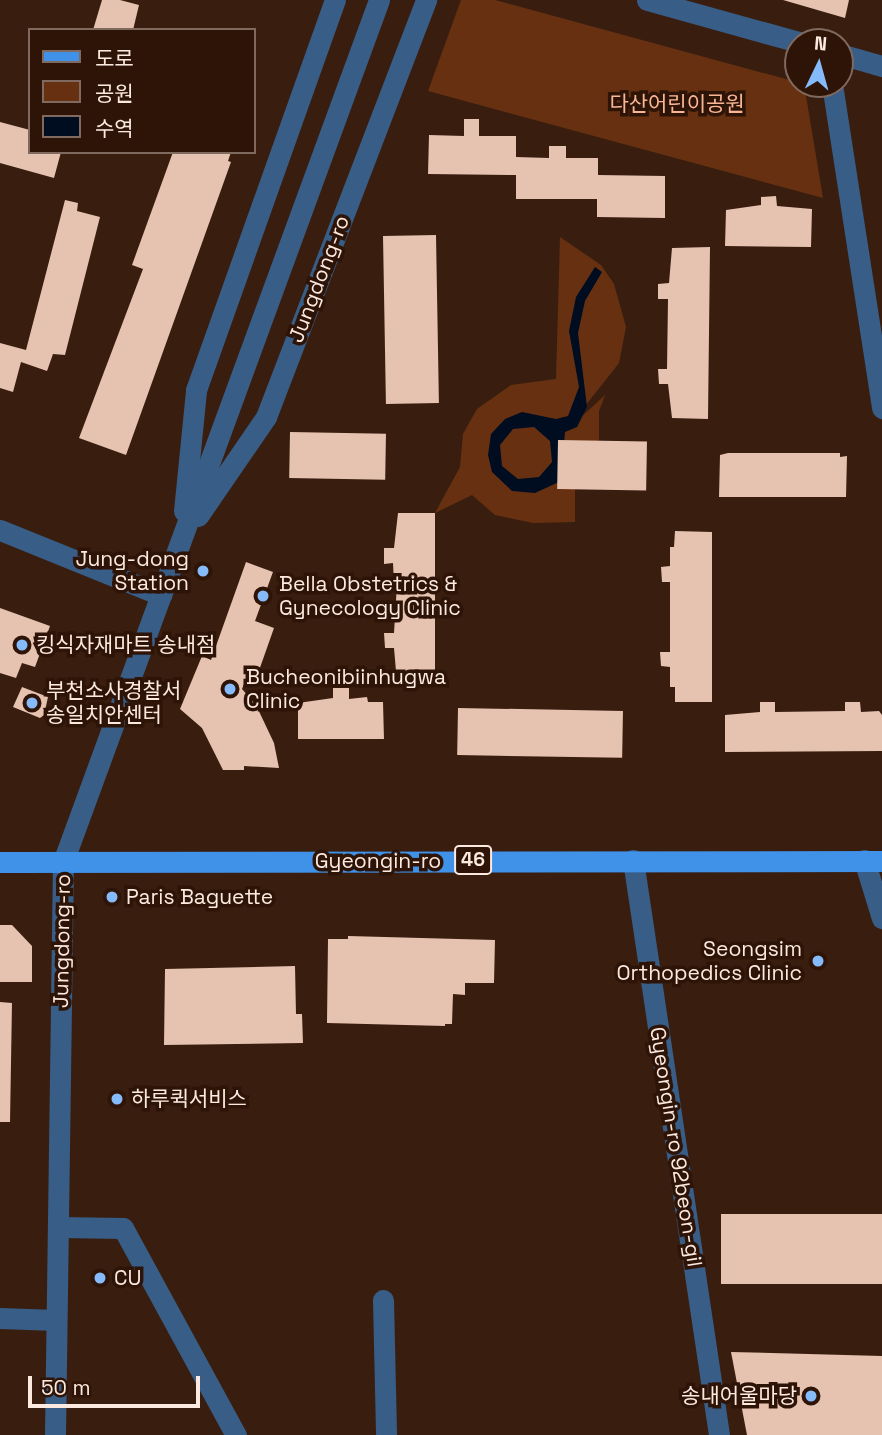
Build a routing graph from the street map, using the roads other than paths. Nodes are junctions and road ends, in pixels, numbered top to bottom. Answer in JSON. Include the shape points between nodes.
{"nodes":[{"id":1,"x":335,"y":0,"type":"edge"},
{"id":2,"x":379,"y":0,"type":"edge"},
{"id":3,"x":426,"y":0,"type":"edge"},
{"id":4,"x":648,"y":0,"type":"edge"},
{"id":5,"x":784,"y":38,"type":"edge"},
{"id":6,"x":854,"y":58,"type":"edge"},
{"id":7,"x":882,"y":66,"type":"edge"},
{"id":8,"x":834,"y":98,"type":"edge"},
{"id":9,"x":882,"y":408,"type":"edge"},
{"id":10,"x":0,"y":530,"type":"edge"},
{"id":11,"x":181,"y":541,"type":"junction"},
{"id":12,"x":161,"y":595,"type":"junction"},
{"id":13,"x":633,"y":860,"type":"junction"},
{"id":14,"x":873,"y":860,"type":"edge"},
{"id":15,"x":0,"y":862,"type":"edge"},
{"id":16,"x":63,"y":862,"type":"junction"},
{"id":17,"x":882,"y":918,"type":"edge"},
{"id":18,"x":59,"y":1227,"type":"junction"},
{"id":19,"x":383,"y":1300,"type":"dead end"},
{"id":20,"x":0,"y":1318,"type":"edge"},
{"id":21,"x":56,"y":1320,"type":"junction"},
{"id":22,"x":55,"y":1435,"type":"edge"},
{"id":23,"x":236,"y":1435,"type":"edge"},
{"id":24,"x":386,"y":1435,"type":"edge"},
{"id":25,"x":719,"y":1435,"type":"edge"}],
"edges":[{"from":1,"to":11,"type":"street","name":"Jungdong-ro","via":[[196,390]]},
{"from":2,"to":11,"type":"street","name":"Jungdong-ro"},
{"from":3,"to":11,"type":"street","name":"Jungdong-ro","via":[[266,417]]},
{"from":4,"to":5,"type":"street"},
{"from":6,"to":7,"type":"street"},
{"from":8,"to":9,"type":"street"},
{"from":10,"to":12,"type":"street"},
{"from":11,"to":12,"type":"street","name":"Jungdong-ro"},
{"from":12,"to":16,"type":"street","name":"Jungdong-ro"},
{"from":13,"to":14,"type":"main road","name":"Gyeongin-ro","number":"46"},
{"from":13,"to":16,"type":"main road","name":"Gyeongin-ro","number":"46"},
{"from":13,"to":25,"type":"street","name":"Gyeongin-ro 92beon-gil"},
{"from":14,"to":17,"type":"street"},
{"from":15,"to":16,"type":"main road","name":"Gyeongin-ro","number":"46"},
{"from":16,"to":18,"type":"street","name":"Jungdong-ro"},
{"from":18,"to":21,"type":"street","name":"Jungdong-ro"},
{"from":18,"to":23,"type":"street","via":[[123,1228]]},
{"from":19,"to":24,"type":"street"},
{"from":20,"to":21,"type":"street"},
{"from":21,"to":22,"type":"street","name":"Jungdong-ro"}]}
